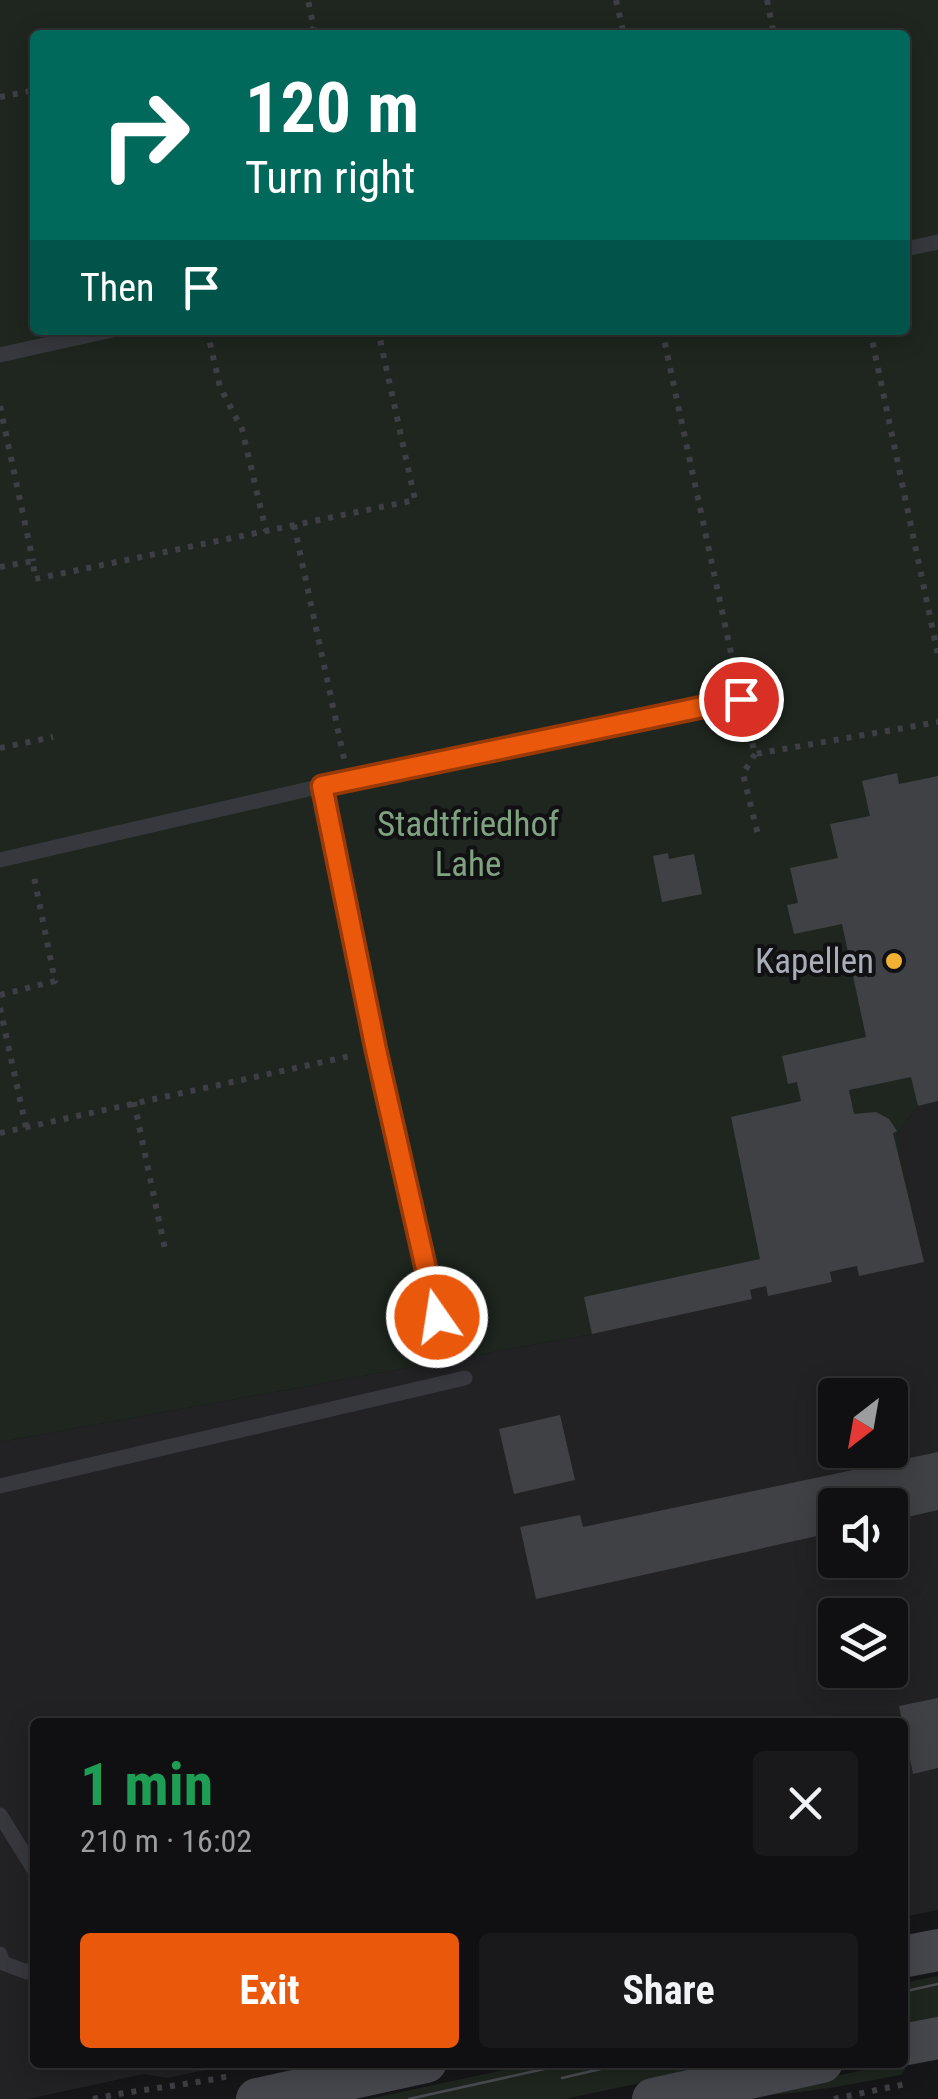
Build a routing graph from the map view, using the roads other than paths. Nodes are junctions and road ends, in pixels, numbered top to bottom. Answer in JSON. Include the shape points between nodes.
{"nodes":[{"id":1,"x":938,"y":242,"type":"edge"},
{"id":2,"x":910,"y":248,"type":"edge"},
{"id":3,"x":90,"y":335,"type":"edge"},
{"id":4,"x":0,"y":355,"type":"edge"},
{"id":5,"x":741,"y":699,"type":"road end"},
{"id":6,"x":322,"y":786,"type":"junction"},
{"id":7,"x":0,"y":860,"type":"edge"},
{"id":8,"x":437,"y":1317,"type":"dead end"},
{"id":9,"x":465,"y":1378,"type":"dead end"},
{"id":10,"x":0,"y":1486,"type":"edge"},
{"id":11,"x":0,"y":1815,"type":"edge"},
{"id":12,"x":30,"y":1863,"type":"edge"},
{"id":13,"x":938,"y":1950,"type":"edge"},
{"id":14,"x":0,"y":1954,"type":"edge"},
{"id":15,"x":908,"y":1957,"type":"edge"},
{"id":16,"x":30,"y":1970,"type":"edge"},
{"id":17,"x":938,"y":2038,"type":"edge"},
{"id":18,"x":912,"y":2063,"type":"edge"},
{"id":19,"x":381,"y":2068,"type":"edge"},
{"id":20,"x":795,"y":2068,"type":"edge"},
{"id":21,"x":247,"y":2086,"type":"edge"},
{"id":22,"x":653,"y":2099,"type":"edge"}],
"edges":[{"from":1,"to":2,"type":"lane"},
{"from":3,"to":4,"type":"lane"},
{"from":5,"to":6,"type":"lane"},
{"from":6,"to":7,"type":"lane"},
{"from":6,"to":8,"type":"lane"},
{"from":9,"to":10,"type":"lane"},
{"from":11,"to":12,"type":"lane"},
{"from":13,"to":15,"type":"main road"},
{"from":14,"to":16,"type":"lane","via":[[3,1963]]},
{"from":17,"to":18,"type":"main road"},
{"from":19,"to":21,"type":"main road"},
{"from":20,"to":22,"type":"main road"}]}
